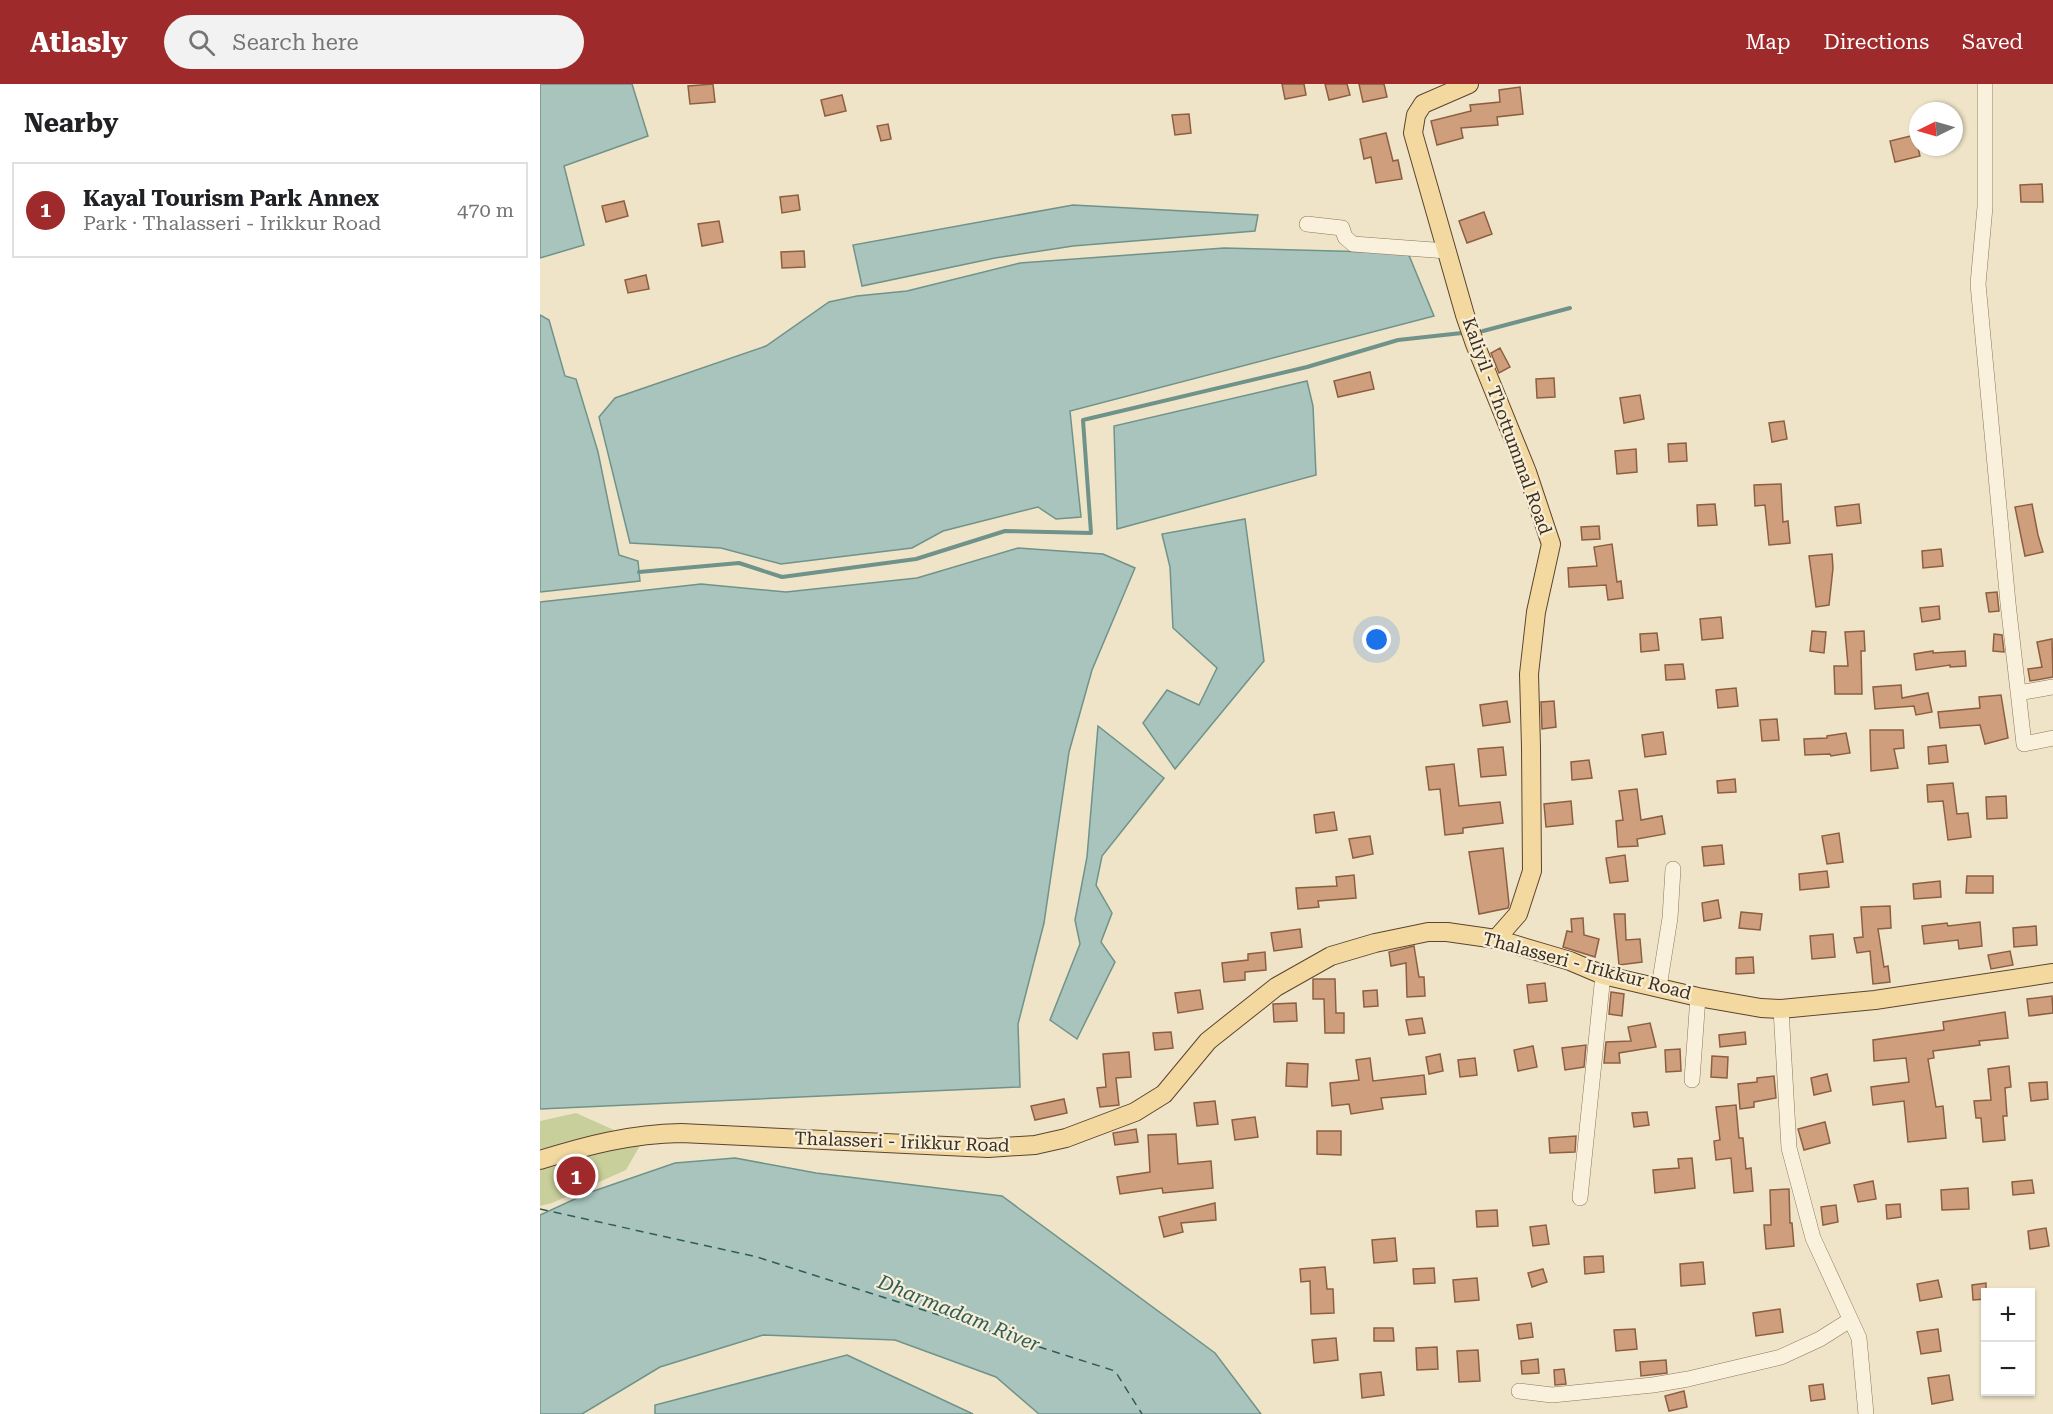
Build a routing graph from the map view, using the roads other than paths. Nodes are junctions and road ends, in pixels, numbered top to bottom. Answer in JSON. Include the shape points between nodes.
{"nodes":[{"id":1,"x":1469,"y":84,"type":"edge"},
{"id":2,"x":1985,"y":84,"type":"edge"},
{"id":3,"x":1307,"y":224,"type":"dead end"},
{"id":4,"x":1446,"y":251,"type":"junction"},
{"id":5,"x":2053,"y":687,"type":"edge"},
{"id":6,"x":2018,"y":693,"type":"junction"},
{"id":7,"x":2053,"y":738,"type":"edge"},
{"id":8,"x":1673,"y":869,"type":"dead end"},
{"id":9,"x":1496,"y":939,"type":"junction"},
{"id":10,"x":2053,"y":974,"type":"edge"},
{"id":11,"x":1602,"y":975,"type":"junction"},
{"id":12,"x":1659,"y":987,"type":"junction"},
{"id":13,"x":1698,"y":997,"type":"junction"},
{"id":14,"x":1781,"y":1009,"type":"junction"},
{"id":15,"x":1692,"y":1080,"type":"dead end"},
{"id":16,"x":540,"y":1160,"type":"edge"},
{"id":17,"x":1580,"y":1198,"type":"dead end"},
{"id":18,"x":1850,"y":1320,"type":"junction"},
{"id":19,"x":1519,"y":1391,"type":"dead end"},
{"id":20,"x":1866,"y":1414,"type":"edge"}],
"edges":[{"from":1,"to":4,"type":"main road","name":"Kaliyil - Thottummal Road","via":[[1423,104],[1416,115],[1413,133]]},
{"from":2,"to":6,"type":"street","via":[[1984,207],[1978,284]]},
{"from":3,"to":4,"type":"street","via":[[1342,228],[1353,244]]},
{"from":4,"to":9,"type":"main road","name":"Kaliyil - Thottummal Road","via":[[1475,344],[1527,471],[1551,544],[1536,612],[1529,674],[1532,871],[1518,914]]},
{"from":5,"to":6,"type":"street"},
{"from":6,"to":7,"type":"street","via":[[2024,744]]},
{"from":8,"to":12,"type":"street"},
{"from":9,"to":11,"type":"main road","name":"Thalasseri - Irikkur Road"},
{"from":9,"to":16,"type":"main road","name":"Thalasseri - Irikkur Road","via":[[1428,932],[1331,956],[1276,987],[1232,1020],[1208,1041],[1164,1094],[1135,1112],[1066,1138],[1035,1145],[988,1148],[649,1133]]},
{"from":10,"to":14,"type":"main road","name":"Thalasseri - Irikkur Road","via":[[1875,1000]]},
{"from":11,"to":12,"type":"main road","name":"Thalasseri - Irikkur Road"},
{"from":11,"to":17,"type":"street"},
{"from":12,"to":13,"type":"main road","name":"Thalasseri - Irikkur Road"},
{"from":13,"to":14,"type":"main road","name":"Thalasseri - Irikkur Road"},
{"from":13,"to":15,"type":"street"},
{"from":14,"to":18,"type":"street","via":[[1789,1148],[1813,1238]]},
{"from":18,"to":19,"type":"street","via":[[1781,1357],[1688,1379],[1552,1395]]},
{"from":18,"to":20,"type":"street","via":[[1859,1338]]}]}
